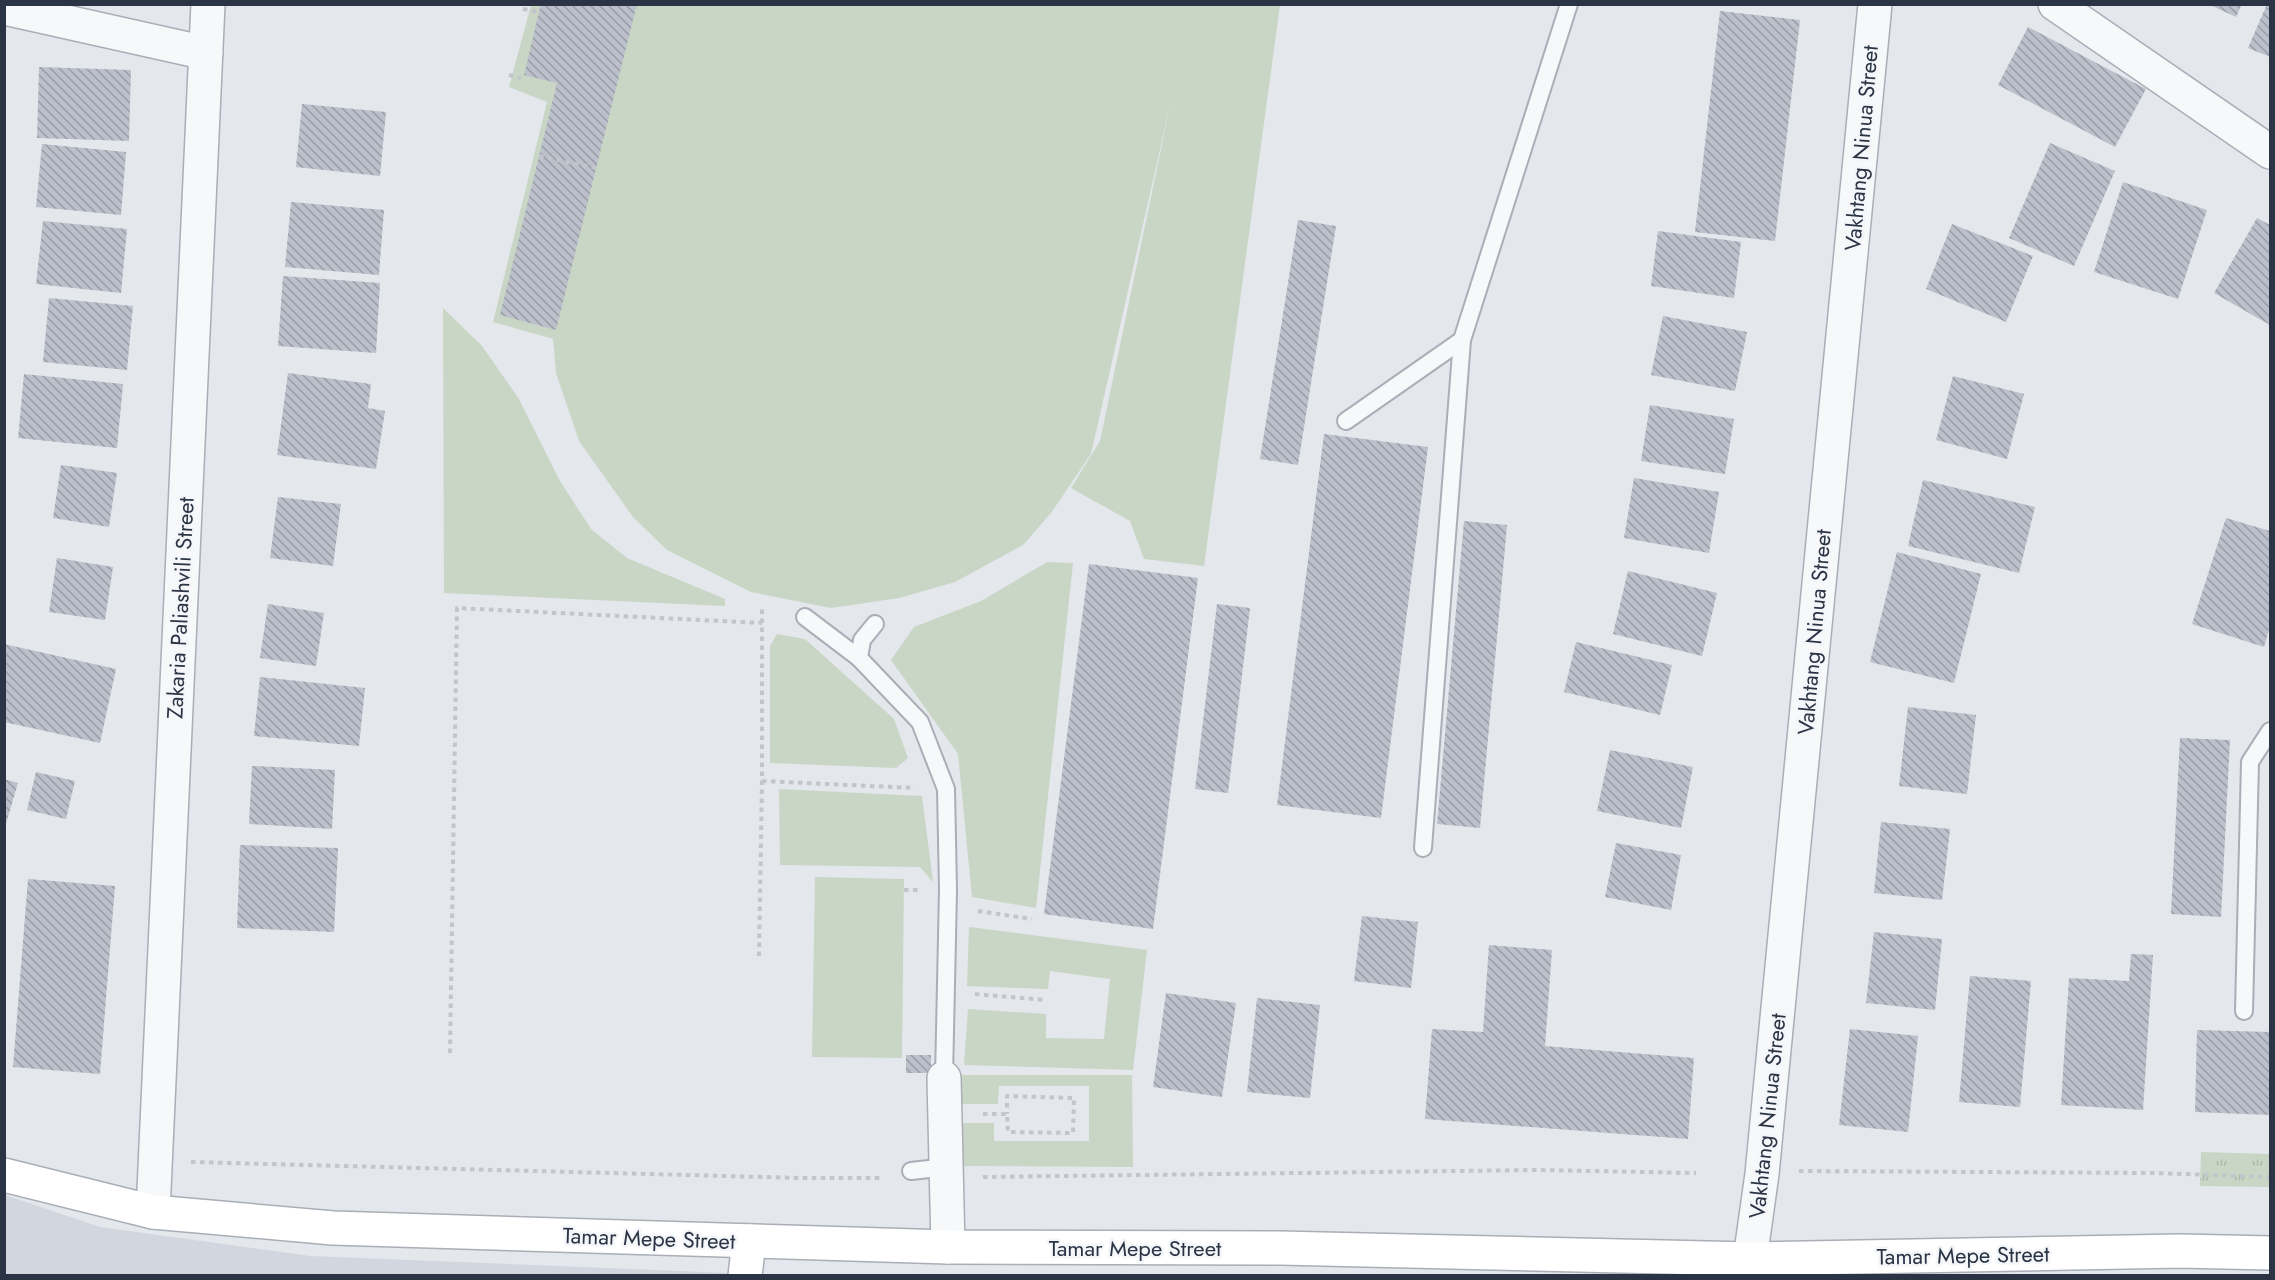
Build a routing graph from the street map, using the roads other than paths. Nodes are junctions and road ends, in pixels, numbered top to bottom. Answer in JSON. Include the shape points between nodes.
{"nodes":[{"id":1,"x":208,"y":4,"type":"edge"},
{"id":2,"x":1569,"y":4,"type":"edge"},
{"id":3,"x":1875,"y":4,"type":"edge"},
{"id":4,"x":2055,"y":4,"type":"edge"},
{"id":5,"x":4,"y":8,"type":"edge"},
{"id":6,"x":206,"y":53,"type":"junction"},
{"id":7,"x":2271,"y":152,"type":"edge"},
{"id":8,"x":1462,"y":340,"type":"junction"},
{"id":9,"x":1346,"y":422,"type":"dead end"},
{"id":10,"x":805,"y":617,"type":"dead end"},
{"id":11,"x":875,"y":624,"type":"dead end"},
{"id":12,"x":859,"y":658,"type":"junction"},
{"id":13,"x":2271,"y":730,"type":"edge"},
{"id":14,"x":1424,"y":848,"type":"dead end"},
{"id":15,"x":2244,"y":1011,"type":"dead end"},
{"id":16,"x":944,"y":1078,"type":"joint"},
{"id":17,"x":947,"y":1167,"type":"junction"},
{"id":18,"x":911,"y":1171,"type":"dead end"},
{"id":19,"x":4,"y":1174,"type":"edge"},
{"id":20,"x":153,"y":1212,"type":"junction"},
{"id":21,"x":749,"y":1241,"type":"junction"},
{"id":22,"x":948,"y":1247,"type":"junction"},
{"id":23,"x":2271,"y":1253,"type":"edge"},
{"id":24,"x":1750,"y":1259,"type":"junction"},
{"id":25,"x":745,"y":1275,"type":"edge"}],
"edges":[{"from":1,"to":6,"type":"street","name":"Zakaria Paliashvili Street"},
{"from":2,"to":8,"type":"lane"},
{"from":3,"to":24,"type":"street","name":"Vakhtang Ninua Street","via":[[1762,1174]]},
{"from":4,"to":7,"type":"street"},
{"from":5,"to":6,"type":"street"},
{"from":6,"to":20,"type":"street","name":"Zakaria Paliashvili Street"},
{"from":8,"to":9,"type":"lane"},
{"from":8,"to":14,"type":"lane"},
{"from":10,"to":12,"type":"lane"},
{"from":11,"to":12,"type":"lane","via":[[862,640]]},
{"from":12,"to":16,"type":"lane","via":[[920,722],[946,789]]},
{"from":13,"to":15,"type":"lane","via":[[2250,762]]},
{"from":16,"to":17,"type":"street"},
{"from":17,"to":18,"type":"lane"},
{"from":17,"to":22,"type":"street"},
{"from":19,"to":20,"type":"main road","name":"Tamar Mepe Street"},
{"from":20,"to":21,"type":"main road","name":"Tamar Mepe Street","via":[[333,1228]]},
{"from":21,"to":22,"type":"main road","name":"Tamar Mepe Street"},
{"from":21,"to":25,"type":"main road"},
{"from":22,"to":24,"type":"main road","name":"Tamar Mepe Street","via":[[1280,1248]]},
{"from":23,"to":24,"type":"main road","name":"Tamar Mepe Street","via":[[2169,1251]]}]}
